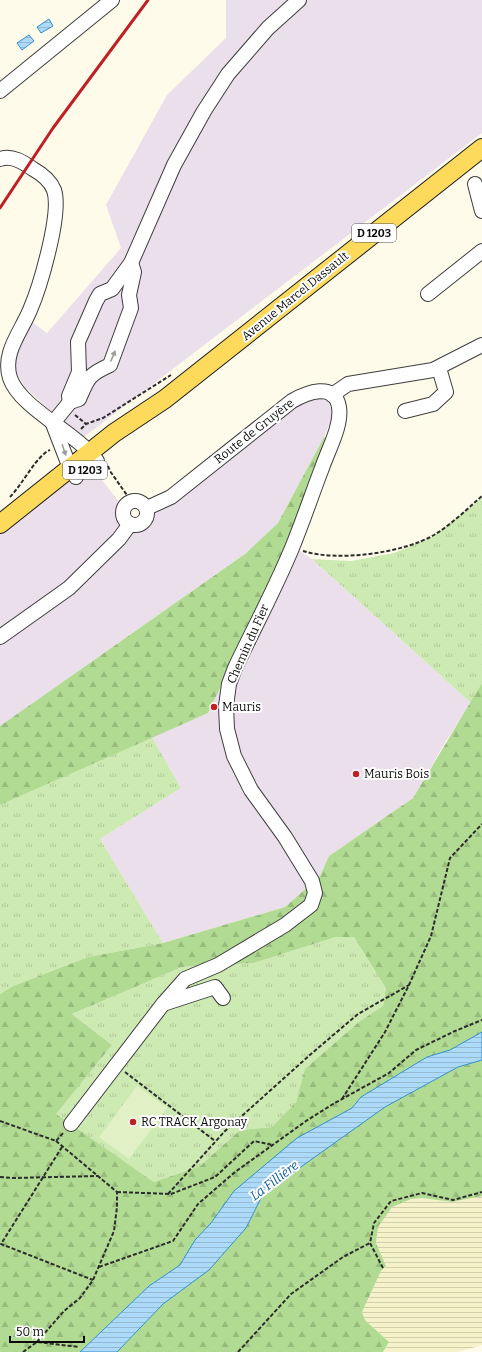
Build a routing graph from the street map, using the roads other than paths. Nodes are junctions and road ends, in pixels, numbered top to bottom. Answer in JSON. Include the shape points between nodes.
{"nodes":[{"id":1,"x":112,"y":0,"type":"edge"},
{"id":2,"x":299,"y":0,"type":"edge"},
{"id":3,"x":0,"y":91,"type":"edge"},
{"id":4,"x":482,"y":148,"type":"edge"},
{"id":5,"x":0,"y":158,"type":"edge"},
{"id":6,"x":475,"y":184,"type":"dead end"},
{"id":7,"x":482,"y":211,"type":"edge"},
{"id":8,"x":482,"y":251,"type":"edge"},
{"id":9,"x":131,"y":263,"type":"junction"},
{"id":10,"x":112,"y":289,"type":"junction"},
{"id":11,"x":428,"y":294,"type":"dead end"},
{"id":12,"x":130,"y":298,"type":"junction"},
{"id":13,"x":482,"y":345,"type":"edge"},
{"id":14,"x":79,"y":364,"type":"junction"},
{"id":15,"x":439,"y":368,"type":"junction"},
{"id":16,"x":97,"y":371,"type":"junction"},
{"id":17,"x":332,"y":395,"type":"junction"},
{"id":18,"x":165,"y":399,"type":"junction"},
{"id":19,"x":68,"y":405,"type":"junction"},
{"id":20,"x":405,"y":411,"type":"dead end"},
{"id":21,"x":53,"y":423,"type":"junction"},
{"id":22,"x":94,"y":456,"type":"junction"},
{"id":23,"x":73,"y":472,"type":"junction"},
{"id":24,"x":147,"y":508,"type":"junction"},
{"id":25,"x":0,"y":524,"type":"edge"},
{"id":26,"x":130,"y":524,"type":"junction"},
{"id":27,"x":0,"y":536,"type":"edge"},
{"id":28,"x":0,"y":637,"type":"edge"},
{"id":29,"x":223,"y":998,"type":"dead end"},
{"id":30,"x":163,"y":1004,"type":"junction"},
{"id":31,"x":71,"y":1124,"type":"road end"}],
"edges":[{"from":1,"to":3,"type":"street"},
{"from":2,"to":9,"type":"street","via":[[268,28],[228,74],[204,110],[174,165]]},
{"from":4,"to":18,"type":"main road","name":"Avenue Marcel Dassault","number":"D 1203"},
{"from":5,"to":21,"type":"street","via":[[16,159],[38,172],[51,184],[56,197],[56,218],[36,293],[11,348],[9,363],[10,377],[15,388]]},
{"from":6,"to":7,"type":"street"},
{"from":8,"to":11,"type":"street"},
{"from":9,"to":10,"type":"street"},
{"from":9,"to":12,"type":"street","via":[[134,272]]},
{"from":10,"to":12,"type":"street","via":[[123,292]]},
{"from":10,"to":14,"type":"street","via":[[100,294],[78,342]]},
{"from":16,"to":12,"type":"street","one_way":true,"via":[[110,365],[131,308]]},
{"from":13,"to":15,"type":"street"},
{"from":14,"to":16,"type":"street","via":[[88,370]]},
{"from":14,"to":19,"type":"street","via":[[79,372]]},
{"from":15,"to":17,"type":"street","via":[[420,374],[348,384]]},
{"from":15,"to":20,"type":"street","via":[[446,392],[433,404]]},
{"from":16,"to":19,"type":"street","via":[[89,377],[78,399]]},
{"from":17,"to":24,"type":"street","name":"Route de Gruyère","via":[[324,391],[313,391],[292,401],[171,497]]},
{"from":17,"to":30,"type":"street","name":"Chemin du Fier","via":[[339,408],[336,429],[292,548],[235,668],[228,689],[226,717],[230,743],[239,769],[312,881],[315,894],[311,905],[285,925],[218,965],[185,979]]},
{"from":18,"to":22,"type":"main road","name":"Avenue Marcel Dassault","number":"D 1203"},
{"from":18,"to":22,"type":"main road","name":"Avenue Marcel Dassault","number":"D 1203","via":[[111,449]]},
{"from":19,"to":21,"type":"street"},
{"from":21,"to":22,"type":"street","via":[[75,438]]},
{"from":21,"to":23,"type":"street","one_way":true},
{"from":22,"to":23,"type":"main road","name":"Avenue Marcel Dassault","number":"D 1203"},
{"from":23,"to":25,"type":"main road","name":"Avenue Marcel Dassault","number":"D 1203"},
{"from":23,"to":27,"type":"main road","name":"Avenue Marcel Dassault","number":"D 1203"},
{"from":24,"to":26,"type":"street","via":[[144,521]]},
{"from":24,"to":26,"type":"street","via":[[140,501],[132,501],[125,506],[124,517]]},
{"from":26,"to":28,"type":"street","via":[[119,539],[69,588]]},
{"from":29,"to":30,"type":"street","via":[[215,987]]},
{"from":30,"to":31,"type":"street"}]}
